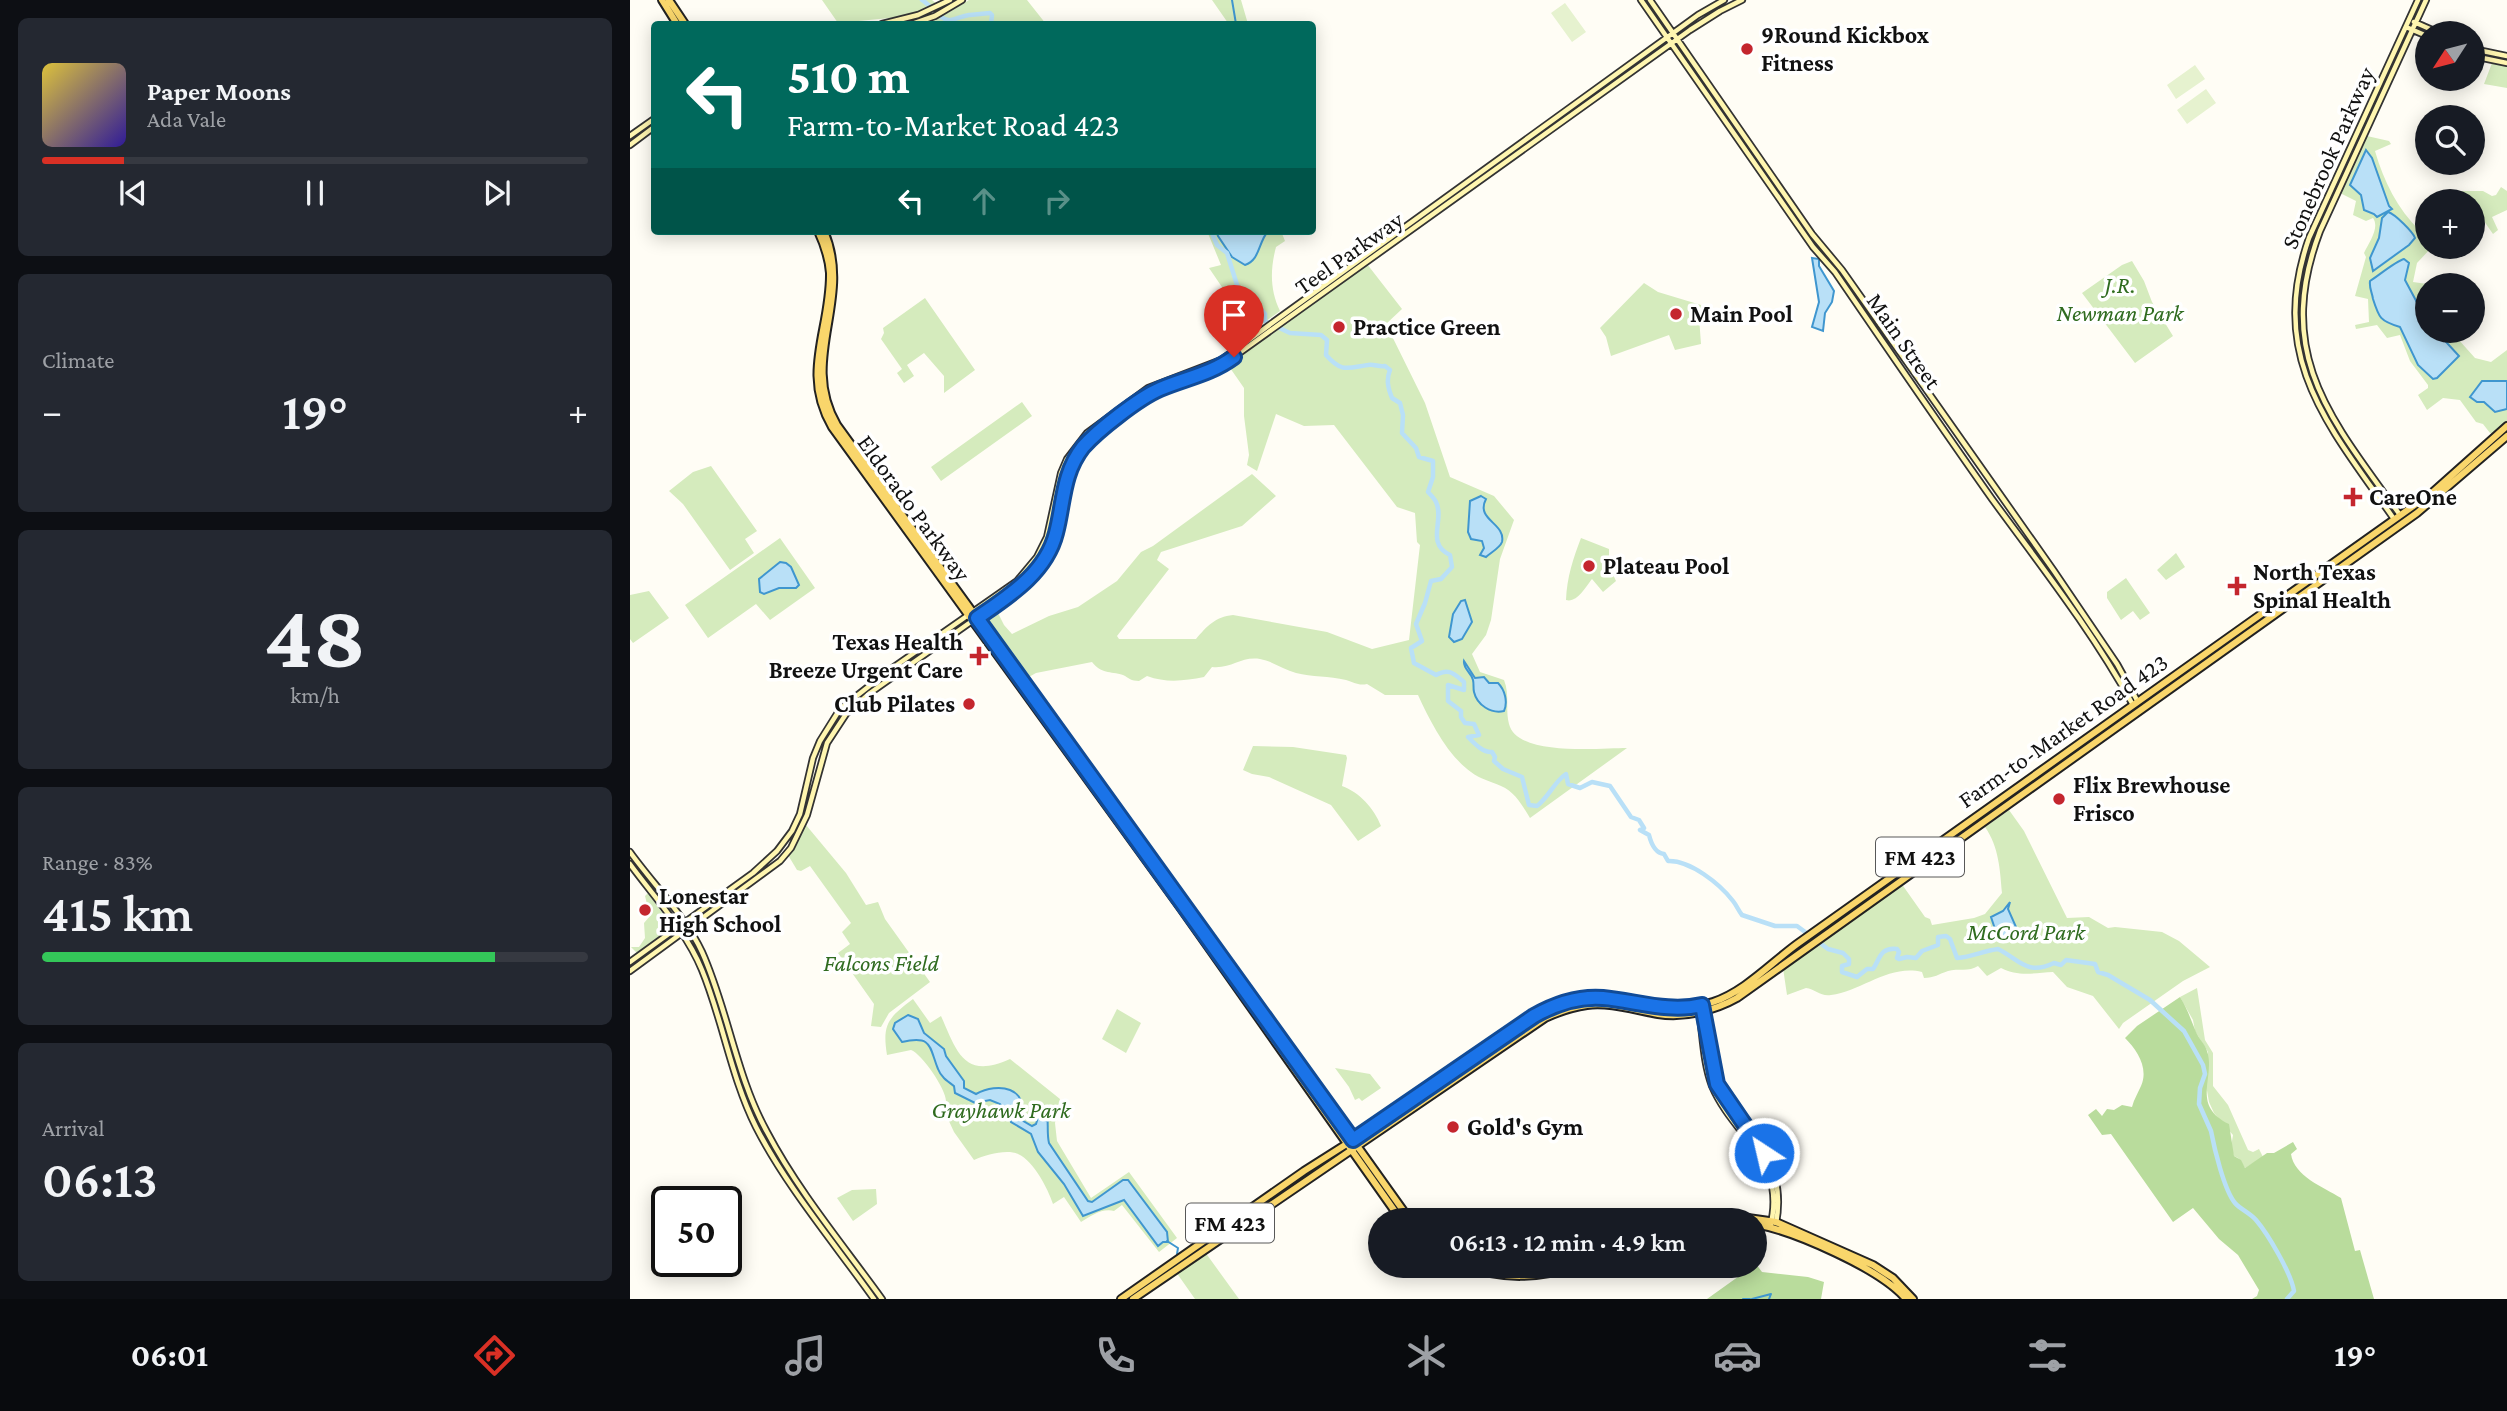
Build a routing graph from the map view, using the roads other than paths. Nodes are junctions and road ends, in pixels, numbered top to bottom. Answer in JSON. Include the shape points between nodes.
{"nodes":[{"id":1,"x":662,"y":0,"type":"edge"},
{"id":2,"x":669,"y":0,"type":"edge"},
{"id":3,"x":950,"y":0,"type":"edge"},
{"id":4,"x":962,"y":0,"type":"edge"},
{"id":5,"x":1641,"y":0,"type":"edge"},
{"id":6,"x":1650,"y":0,"type":"edge"},
{"id":7,"x":1724,"y":0,"type":"edge"},
{"id":8,"x":1742,"y":0,"type":"edge"},
{"id":9,"x":2418,"y":0,"type":"edge"},
{"id":10,"x":2426,"y":0,"type":"edge"},
{"id":11,"x":1711,"y":7,"type":"junction"},
{"id":12,"x":1715,"y":14,"type":"junction"},
{"id":13,"x":2409,"y":19,"type":"junction"},
{"id":14,"x":675,"y":21,"type":"edge"},
{"id":15,"x":683,"y":21,"type":"edge"},
{"id":16,"x":894,"y":21,"type":"edge"},
{"id":17,"x":921,"y":21,"type":"edge"},
{"id":18,"x":2417,"y":21,"type":"edge"},
{"id":19,"x":2415,"y":22,"type":"edge"},
{"id":20,"x":2415,"y":25,"type":"edge"},
{"id":21,"x":2406,"y":27,"type":"junction"},
{"id":22,"x":2413,"y":29,"type":"junction"},
{"id":23,"x":1673,"y":34,"type":"junction"},
{"id":24,"x":1667,"y":38,"type":"junction"},
{"id":25,"x":1677,"y":39,"type":"junction"},
{"id":26,"x":1671,"y":44,"type":"junction"},
{"id":27,"x":2485,"y":51,"type":"edge"},
{"id":28,"x":2507,"y":56,"type":"edge"},
{"id":29,"x":2485,"y":58,"type":"edge"},
{"id":30,"x":2507,"y":63,"type":"edge"},
{"id":31,"x":1709,"y":85,"type":"junction"},
{"id":32,"x":1703,"y":89,"type":"junction"},
{"id":33,"x":1600,"y":90,"type":"junction"},
{"id":34,"x":651,"y":121,"type":"edge"},
{"id":35,"x":1735,"y":122,"type":"junction"},
{"id":36,"x":1729,"y":126,"type":"junction"},
{"id":37,"x":651,"y":129,"type":"edge"},
{"id":38,"x":630,"y":136,"type":"edge"},
{"id":39,"x":630,"y":145,"type":"edge"},
{"id":40,"x":2330,"y":191,"type":"junction"},
{"id":41,"x":2337,"y":194,"type":"junction"},
{"id":42,"x":820,"y":235,"type":"edge"},
{"id":43,"x":825,"y":235,"type":"edge"},
{"id":44,"x":1245,"y":345,"type":"junction"},
{"id":45,"x":2507,"y":426,"type":"edge"},
{"id":46,"x":2507,"y":436,"type":"edge"},
{"id":47,"x":844,"y":440,"type":"junction"},
{"id":48,"x":2496,"y":440,"type":"junction"},
{"id":49,"x":2362,"y":461,"type":"junction"},
{"id":50,"x":2356,"y":465,"type":"junction"},
{"id":51,"x":2456,"y":475,"type":"junction"},
{"id":52,"x":1054,"y":510,"type":"junction"},
{"id":53,"x":1060,"y":511,"type":"junction"},
{"id":54,"x":2398,"y":517,"type":"junction"},
{"id":55,"x":1037,"y":557,"type":"junction"},
{"id":56,"x":1043,"y":561,"type":"junction"},
{"id":57,"x":2326,"y":572,"type":"junction"},
{"id":58,"x":1013,"y":584,"type":"junction"},
{"id":59,"x":1016,"y":590,"type":"junction"},
{"id":60,"x":2063,"y":591,"type":"junction"},
{"id":61,"x":973,"y":617,"type":"junction"},
{"id":62,"x":926,"y":645,"type":"junction"},
{"id":63,"x":930,"y":651,"type":"junction"},
{"id":64,"x":2136,"y":703,"type":"junction"},
{"id":65,"x":630,"y":852,"type":"edge"},
{"id":66,"x":630,"y":864,"type":"edge"},
{"id":67,"x":654,"y":884,"type":"junction"},
{"id":68,"x":648,"y":889,"type":"junction"},
{"id":69,"x":684,"y":922,"type":"junction"},
{"id":70,"x":677,"y":927,"type":"junction"},
{"id":71,"x":688,"y":929,"type":"junction"},
{"id":72,"x":1825,"y":929,"type":"junction"},
{"id":73,"x":682,"y":934,"type":"junction"},
{"id":74,"x":638,"y":957,"type":"junction"},
{"id":75,"x":630,"y":962,"type":"edge"},
{"id":76,"x":642,"y":963,"type":"junction"},
{"id":77,"x":630,"y":971,"type":"edge"},
{"id":78,"x":1701,"y":1008,"type":"junction"},
{"id":79,"x":1352,"y":1145,"type":"junction"},
{"id":80,"x":1385,"y":1192,"type":"junction"},
{"id":81,"x":1394,"y":1208,"type":"edge"},
{"id":82,"x":1399,"y":1208,"type":"edge"},
{"id":83,"x":1767,"y":1223,"type":"edge"},
{"id":84,"x":1767,"y":1224,"type":"edge"},
{"id":85,"x":1773,"y":1224,"type":"junction"},
{"id":86,"x":1810,"y":1239,"type":"junction"},
{"id":87,"x":1179,"y":1262,"type":"junction"},
{"id":88,"x":874,"y":1299,"type":"edge"},
{"id":89,"x":882,"y":1299,"type":"edge"},
{"id":90,"x":1121,"y":1299,"type":"edge"},
{"id":91,"x":1133,"y":1299,"type":"edge"},
{"id":92,"x":1906,"y":1299,"type":"edge"},
{"id":93,"x":1913,"y":1299,"type":"edge"}],
"edges":[{"from":1,"to":14,"type":"main road"},
{"from":2,"to":15,"type":"main road"},
{"from":3,"to":16,"type":"main road"},
{"from":4,"to":17,"type":"main road"},
{"from":5,"to":24,"type":"main road","name":"Main Street"},
{"from":6,"to":23,"type":"main road","name":"Main Street"},
{"from":7,"to":11,"type":"main road","name":"Teel Parkway"},
{"from":8,"to":12,"type":"main road","name":"Teel Parkway"},
{"from":9,"to":13,"type":"main road","name":"Stonebrook Parkway"},
{"from":10,"to":18,"type":"main road","name":"Stonebrook Parkway"},
{"from":11,"to":12,"type":"main road"},
{"from":11,"to":23,"type":"main road","name":"Teel Parkway"},
{"from":12,"to":25,"type":"main road","name":"Teel Parkway"},
{"from":13,"to":19,"type":"main road"},
{"from":13,"to":21,"type":"main road","name":"Stonebrook Parkway"},
{"from":20,"to":22,"type":"main road","name":"Stonebrook Parkway"},
{"from":21,"to":22,"type":"main road"},
{"from":21,"to":40,"type":"main road","name":"Stonebrook Parkway"},
{"from":22,"to":41,"type":"main road","name":"Stonebrook Parkway"},
{"from":23,"to":24,"type":"main road","name":"Teel Parkway"},
{"from":23,"to":25,"type":"main road","name":"Main Street"},
{"from":24,"to":26,"type":"main road","name":"Main Street"},
{"from":24,"to":33,"type":"main road","name":"Teel Parkway"},
{"from":25,"to":26,"type":"main road","name":"Teel Parkway"},
{"from":25,"to":31,"type":"main road","name":"Main Street"},
{"from":26,"to":32,"type":"main road","name":"Main Street"},
{"from":26,"to":33,"type":"main road","name":"Teel Parkway"},
{"from":27,"to":28,"type":"main road"},
{"from":29,"to":30,"type":"main road"},
{"from":31,"to":32,"type":"main road"},
{"from":31,"to":35,"type":"main road","name":"Main Street"},
{"from":32,"to":36,"type":"main road","name":"Main Street"},
{"from":33,"to":44,"type":"main road","name":"Teel Parkway"},
{"from":34,"to":38,"type":"main road"},
{"from":35,"to":36,"type":"main road"},
{"from":35,"to":60,"type":"main road","name":"Main Street"},
{"from":36,"to":60,"type":"main road","name":"Main Street"},
{"from":37,"to":39,"type":"main road"},
{"from":40,"to":41,"type":"main road"},
{"from":40,"to":50,"type":"main road","name":"Stonebrook Parkway","via":[[2301,262],[2295,294],[2296,338],[2309,387]]},
{"from":41,"to":49,"type":"main road","name":"Stonebrook Parkway","via":[[2309,261],[2303,329],[2313,379],[2328,411]]},
{"from":42,"to":47,"type":"main road","name":"Eldorado Parkway","via":[[830,273],[817,358],[818,389],[826,415]]},
{"from":43,"to":47,"type":"main road","name":"Eldorado Parkway","via":[[835,273],[822,359],[823,390]]},
{"from":44,"to":52,"type":"main road","name":"Teel Parkway","via":[[1209,366],[1148,388],[1095,426],[1067,459]]},
{"from":44,"to":53,"type":"main road","name":"Teel Parkway","via":[[1209,372],[1155,391],[1097,433],[1070,468]]},
{"from":45,"to":48,"type":"main road","name":"Farm-to-Market Road 423","number":"FM 423"},
{"from":46,"to":48,"type":"main road","name":"Farm-to-Market Road 423","number":"FM 423"},
{"from":47,"to":61,"type":"main road","name":"Eldorado Parkway"},
{"from":48,"to":51,"type":"main road","name":"Farm-to-Market Road 423","number":"FM 423"},
{"from":49,"to":50,"type":"main road"},
{"from":49,"to":54,"type":"main road","name":"Stonebrook Parkway"},
{"from":50,"to":54,"type":"main road","name":"Stonebrook Parkway"},
{"from":51,"to":54,"type":"main road","name":"Farm-to-Market Road 423","number":"FM 423"},
{"from":51,"to":57,"type":"main road","name":"Farm-to-Market Road 423","number":"FM 423","via":[[2417,513]]},
{"from":52,"to":53,"type":"main road"},
{"from":52,"to":55,"type":"main road","name":"Teel Parkway"},
{"from":53,"to":56,"type":"main road","name":"Teel Parkway","via":[[1056,535]]},
{"from":54,"to":57,"type":"main road","name":"Farm-to-Market Road 423","number":"FM 423"},
{"from":55,"to":56,"type":"main road"},
{"from":55,"to":58,"type":"main road","name":"Teel Parkway"},
{"from":56,"to":59,"type":"main road","name":"Teel Parkway"},
{"from":57,"to":64,"type":"main road","name":"Farm-to-Market Road 423","number":"FM 423"},
{"from":57,"to":72,"type":"main road","name":"Farm-to-Market Road 423","number":"FM 423"},
{"from":58,"to":59,"type":"main road"},
{"from":58,"to":61,"type":"main road","name":"Teel Parkway"},
{"from":59,"to":61,"type":"main road","name":"Teel Parkway"},
{"from":60,"to":64,"type":"main road","name":"Main Street","via":[[2117,664]]},
{"from":61,"to":62,"type":"main road","name":"Teel Parkway"},
{"from":61,"to":63,"type":"main road","name":"Teel Parkway"},
{"from":61,"to":79,"type":"main road","name":"Eldorado Parkway"},
{"from":62,"to":63,"type":"main road"},
{"from":62,"to":69,"type":"main road","name":"Teel Parkway","via":[[840,709],[813,758],[800,814],[777,852]]},
{"from":63,"to":71,"type":"main road","name":"Teel Parkway","via":[[841,720],[821,758],[807,815],[780,861]]},
{"from":64,"to":72,"type":"main road","name":"Farm-to-Market Road 423","number":"FM 423"},
{"from":65,"to":67,"type":"main road"},
{"from":66,"to":68,"type":"main road"},
{"from":67,"to":68,"type":"main road"},
{"from":67,"to":69,"type":"main road"},
{"from":68,"to":70,"type":"main road"},
{"from":69,"to":70,"type":"main road","name":"Teel Parkway"},
{"from":69,"to":71,"type":"main road"},
{"from":70,"to":73,"type":"main road"},
{"from":70,"to":74,"type":"main road","name":"Teel Parkway"},
{"from":71,"to":73,"type":"main road","name":"Teel Parkway"},
{"from":71,"to":89,"type":"main road","via":[[709,968],[766,1132]]},
{"from":72,"to":78,"type":"main road","name":"Farm-to-Market Road 423","number":"FM 423","via":[[1730,995]]},
{"from":73,"to":76,"type":"main road","name":"Teel Parkway"},
{"from":73,"to":88,"type":"main road","via":[[706,979],[759,1133]]},
{"from":74,"to":75,"type":"main road","name":"Teel Parkway"},
{"from":74,"to":76,"type":"main road"},
{"from":76,"to":77,"type":"main road","name":"Teel Parkway"},
{"from":78,"to":79,"type":"main road","name":"Farm-to-Market Road 423","number":"FM 423","via":[[1668,1015],[1617,1003],[1563,1010],[1477,1060]]},
{"from":78,"to":85,"type":"main road","via":[[1714,1090],[1769,1162],[1777,1193]]},
{"from":79,"to":80,"type":"main road","name":"Eldorado Parkway"},
{"from":79,"to":87,"type":"main road","name":"Farm-to-Market Road 423","number":"FM 423"},
{"from":80,"to":81,"type":"main road"},
{"from":80,"to":82,"type":"main road"},
{"from":83,"to":85,"type":"main road"},
{"from":84,"to":85,"type":"main road"},
{"from":85,"to":86,"type":"main road"},
{"from":86,"to":92,"type":"main road","via":[[1872,1271]]},
{"from":86,"to":93,"type":"main road","via":[[1880,1269]]},
{"from":87,"to":90,"type":"main road","name":"Farm-to-Market Road 423","number":"FM 423"},
{"from":87,"to":91,"type":"main road","name":"Farm-to-Market Road 423","number":"FM 423"}]}
